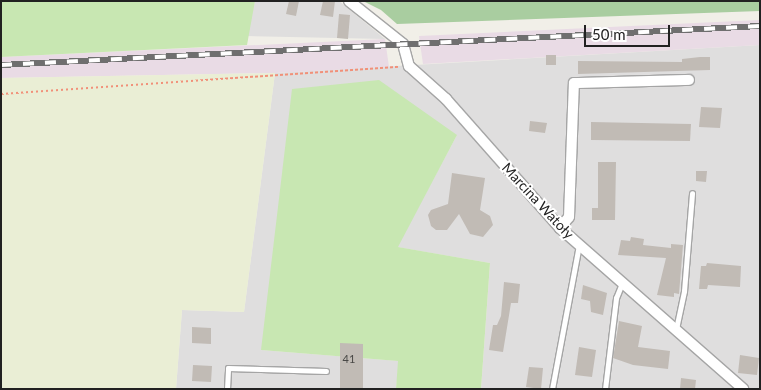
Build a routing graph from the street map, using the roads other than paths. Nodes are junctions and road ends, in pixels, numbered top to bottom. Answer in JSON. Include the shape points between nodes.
{"nodes":[{"id":1,"x":349,"y":1,"type":"edge"},
{"id":2,"x":688,"y":80,"type":"dead end"},
{"id":3,"x":692,"y":193,"type":"dead end"},
{"id":4,"x":560,"y":228,"type":"junction"},
{"id":5,"x":579,"y":244,"type":"junction"},
{"id":6,"x":622,"y":282,"type":"junction"},
{"id":7,"x":676,"y":330,"type":"junction"},
{"id":8,"x":326,"y":371,"type":"dead end"},
{"id":9,"x":227,"y":389,"type":"edge"},
{"id":10,"x":552,"y":389,"type":"edge"},
{"id":11,"x":606,"y":389,"type":"edge"},
{"id":12,"x":743,"y":389,"type":"edge"}],
"edges":[{"from":1,"to":4,"type":"street","name":"Marcina Watoły","via":[[403,44],[409,66],[446,99]]},
{"from":2,"to":4,"type":"street","via":[[574,83],[569,217]]},
{"from":3,"to":7,"type":"lane","via":[[684,291]]},
{"from":4,"to":5,"type":"street","name":"Marcina Watoły"},
{"from":5,"to":6,"type":"street","name":"Marcina Watoły"},
{"from":5,"to":10,"type":"lane"},
{"from":6,"to":7,"type":"street","name":"Marcina Watoły"},
{"from":6,"to":11,"type":"lane","via":[[616,298]]},
{"from":7,"to":12,"type":"street","name":"Marcina Watoły"},
{"from":8,"to":9,"type":"lane","via":[[228,368]]}]}
